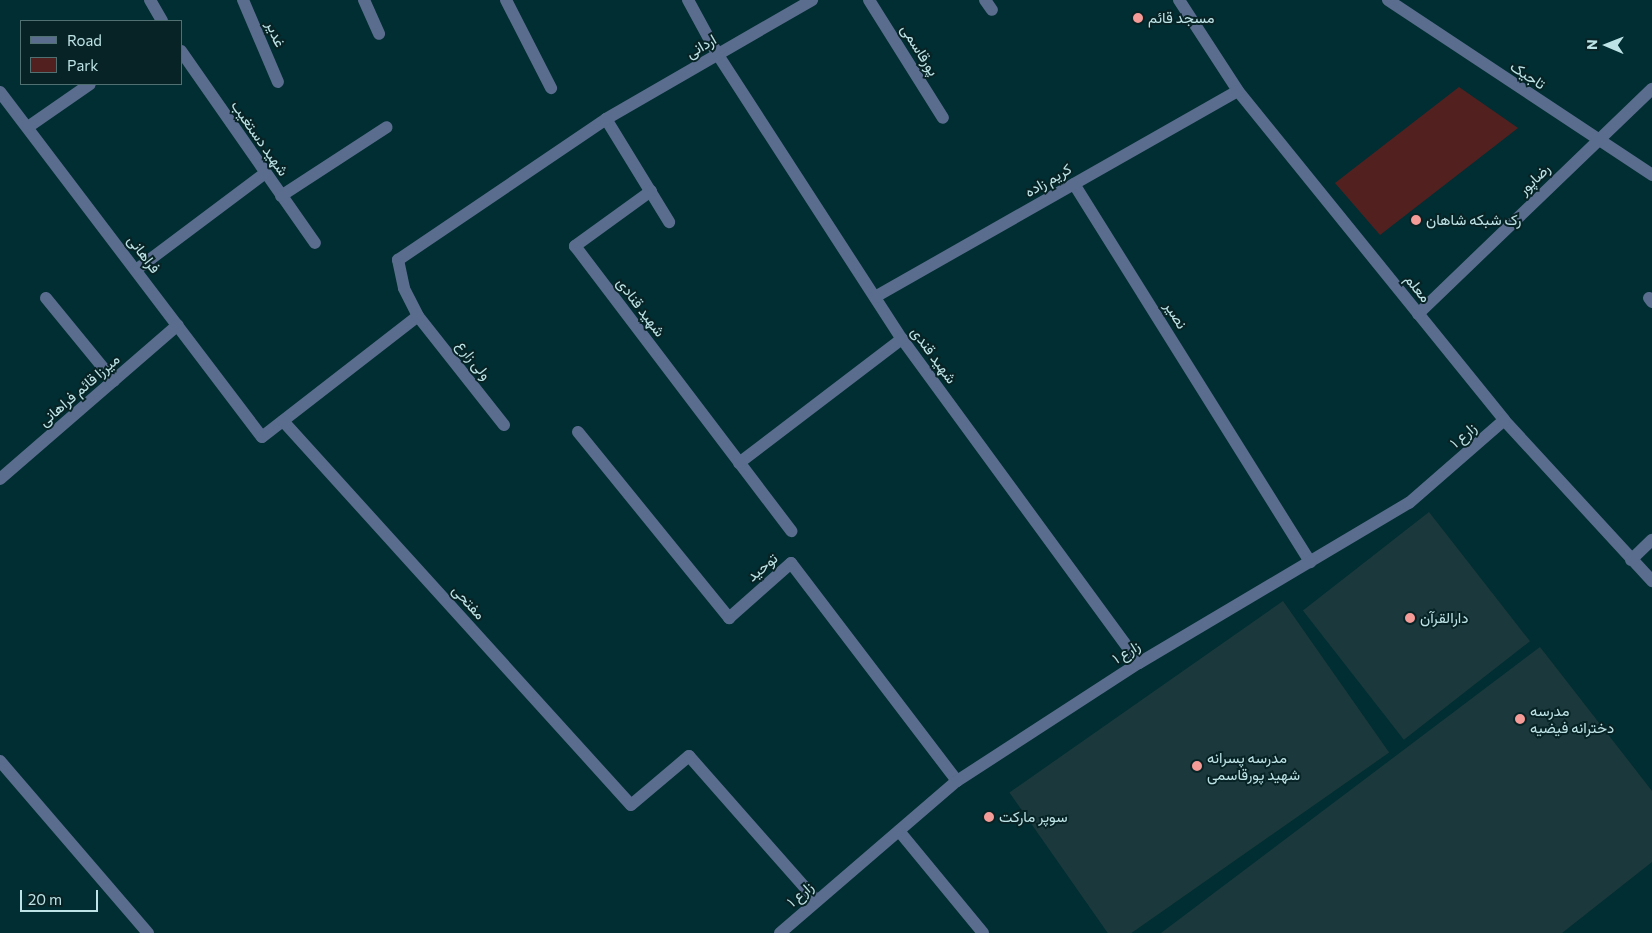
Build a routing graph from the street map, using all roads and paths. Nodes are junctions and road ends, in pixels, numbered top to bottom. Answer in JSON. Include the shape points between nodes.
{"nodes":[{"id":1,"x":150,"y":0,"type":"edge"},
{"id":2,"x":243,"y":0,"type":"edge"},
{"id":3,"x":364,"y":0,"type":"edge"},
{"id":4,"x":506,"y":0,"type":"edge"},
{"id":5,"x":688,"y":0,"type":"edge"},
{"id":6,"x":812,"y":0,"type":"edge"},
{"id":7,"x":869,"y":0,"type":"edge"},
{"id":8,"x":1179,"y":0,"type":"edge"},
{"id":9,"x":1388,"y":0,"type":"edge"},
{"id":10,"x":161,"y":20,"type":"edge"},
{"id":11,"x":379,"y":34,"type":"dead end"},
{"id":12,"x":182,"y":52,"type":"edge"},
{"id":13,"x":718,"y":55,"type":"junction"},
{"id":14,"x":278,"y":82,"type":"dead end"},
{"id":15,"x":89,"y":85,"type":"edge"},
{"id":16,"x":550,"y":88,"type":"dead end"},
{"id":17,"x":1652,"y":89,"type":"edge"},
{"id":18,"x":1238,"y":91,"type":"junction"},
{"id":19,"x":0,"y":92,"type":"edge"},
{"id":20,"x":943,"y":118,"type":"dead end"},
{"id":21,"x":606,"y":119,"type":"junction"},
{"id":22,"x":28,"y":127,"type":"junction"},
{"id":23,"x":387,"y":127,"type":"dead end"},
{"id":24,"x":1600,"y":139,"type":"junction"},
{"id":25,"x":264,"y":174,"type":"junction"},
{"id":26,"x":1652,"y":175,"type":"edge"},
{"id":27,"x":1074,"y":184,"type":"junction"},
{"id":28,"x":651,"y":191,"type":"junction"},
{"id":29,"x":281,"y":196,"type":"junction"},
{"id":30,"x":669,"y":222,"type":"dead end"},
{"id":31,"x":315,"y":243,"type":"dead end"},
{"id":32,"x":136,"y":270,"type":"junction"},
{"id":33,"x":875,"y":297,"type":"junction"},
{"id":34,"x":46,"y":298,"type":"dead end"},
{"id":35,"x":1418,"y":314,"type":"junction"},
{"id":36,"x":418,"y":316,"type":"junction"},
{"id":37,"x":178,"y":325,"type":"junction"},
{"id":38,"x":902,"y":339,"type":"junction"},
{"id":39,"x":114,"y":381,"type":"junction"},
{"id":40,"x":283,"y":420,"type":"junction"},
{"id":41,"x":1504,"y":420,"type":"junction"},
{"id":42,"x":504,"y":425,"type":"dead end"},
{"id":43,"x":578,"y":432,"type":"dead end"},
{"id":44,"x":739,"y":463,"type":"junction"},
{"id":45,"x":0,"y":479,"type":"edge"},
{"id":46,"x":791,"y":531,"type":"dead end"},
{"id":47,"x":1652,"y":540,"type":"edge"},
{"id":48,"x":1631,"y":560,"type":"junction"},
{"id":49,"x":1310,"y":562,"type":"junction"},
{"id":50,"x":1652,"y":581,"type":"edge"},
{"id":51,"x":1139,"y":663,"type":"junction"},
{"id":52,"x":0,"y":761,"type":"edge"},
{"id":53,"x":957,"y":781,"type":"junction"},
{"id":54,"x":899,"y":831,"type":"junction"},
{"id":55,"x":817,"y":901,"type":"junction"},
{"id":56,"x":148,"y":933,"type":"edge"},
{"id":57,"x":780,"y":933,"type":"edge"},
{"id":58,"x":983,"y":933,"type":"edge"}],
"edges":[{"from":1,"to":10,"type":"street"},
{"from":2,"to":14,"type":"street","name":"غدیر"},
{"from":3,"to":11,"type":"street"},
{"from":4,"to":16,"type":"street"},
{"from":5,"to":13,"type":"street"},
{"from":6,"to":13,"type":"street","name":"اردانی"},
{"from":7,"to":20,"type":"street","name":"پورقاسمی"},
{"from":8,"to":18,"type":"street","name":"معلم"},
{"from":9,"to":24,"type":"street","name":"تاجیک"},
{"from":12,"to":25,"type":"street","name":"شهید دستغیب"},
{"from":13,"to":21,"type":"street","name":"اردانی"},
{"from":13,"to":33,"type":"street","name":"شهید قندی"},
{"from":15,"to":22,"type":"street"},
{"from":17,"to":24,"type":"street","name":"رضاپور"},
{"from":18,"to":27,"type":"street","name":"کریم زاده"},
{"from":18,"to":35,"type":"street","name":"معلم"},
{"from":19,"to":22,"type":"street","name":"فراهانی"},
{"from":21,"to":28,"type":"street"},
{"from":21,"to":36,"type":"street","name":"اردانی","via":[[398,260],[404,288]]},
{"from":22,"to":32,"type":"street","name":"فراهانی"},
{"from":23,"to":29,"type":"street"},
{"from":24,"to":26,"type":"street","name":"تاجیک"},
{"from":24,"to":35,"type":"street","name":"رضاپور"},
{"from":25,"to":29,"type":"street","name":"شهید دستغیب"},
{"from":25,"to":32,"type":"street"},
{"from":27,"to":33,"type":"street","name":"کریم زاده"},
{"from":27,"to":49,"type":"street","name":"نصیر"},
{"from":28,"to":30,"type":"street"},
{"from":28,"to":44,"type":"street","name":"شهید قنادی","via":[[575,246]]},
{"from":29,"to":31,"type":"street","name":"شهید دستغیب"},
{"from":32,"to":37,"type":"street","name":"فراهانی"},
{"from":33,"to":38,"type":"street","name":"شهید قندی"},
{"from":34,"to":39,"type":"street"},
{"from":35,"to":41,"type":"street","name":"معلم"},
{"from":36,"to":40,"type":"street"},
{"from":36,"to":42,"type":"street","name":"ولی زارع"},
{"from":37,"to":39,"type":"street","name":"میرزا قائم فراهانی"},
{"from":37,"to":40,"type":"street","name":"فراهانی","via":[[262,437]]},
{"from":38,"to":44,"type":"street"},
{"from":38,"to":51,"type":"street","name":"شهید قندی"},
{"from":39,"to":45,"type":"street","name":"میرزا قائم فراهانی"},
{"from":40,"to":55,"type":"street","name":"مفتحی","via":[[631,805],[689,756]]},
{"from":41,"to":48,"type":"street","name":"معلم"},
{"from":41,"to":49,"type":"street","name":"زارع ۱","via":[[1409,503]]},
{"from":43,"to":53,"type":"street","name":"توحید","via":[[729,618],[790,563]]},
{"from":44,"to":46,"type":"street","name":"شهید قنادی"},
{"from":47,"to":48,"type":"street"},
{"from":48,"to":50,"type":"street","name":"معلم"},
{"from":49,"to":51,"type":"street","name":"زارع ۱"},
{"from":51,"to":53,"type":"street","name":"زارع ۱"},
{"from":52,"to":56,"type":"street"},
{"from":53,"to":54,"type":"street","name":"زارع ۱"},
{"from":54,"to":55,"type":"street","name":"زارع ۱"},
{"from":54,"to":58,"type":"street"},
{"from":55,"to":57,"type":"street","name":"زارع ۱"}]}
